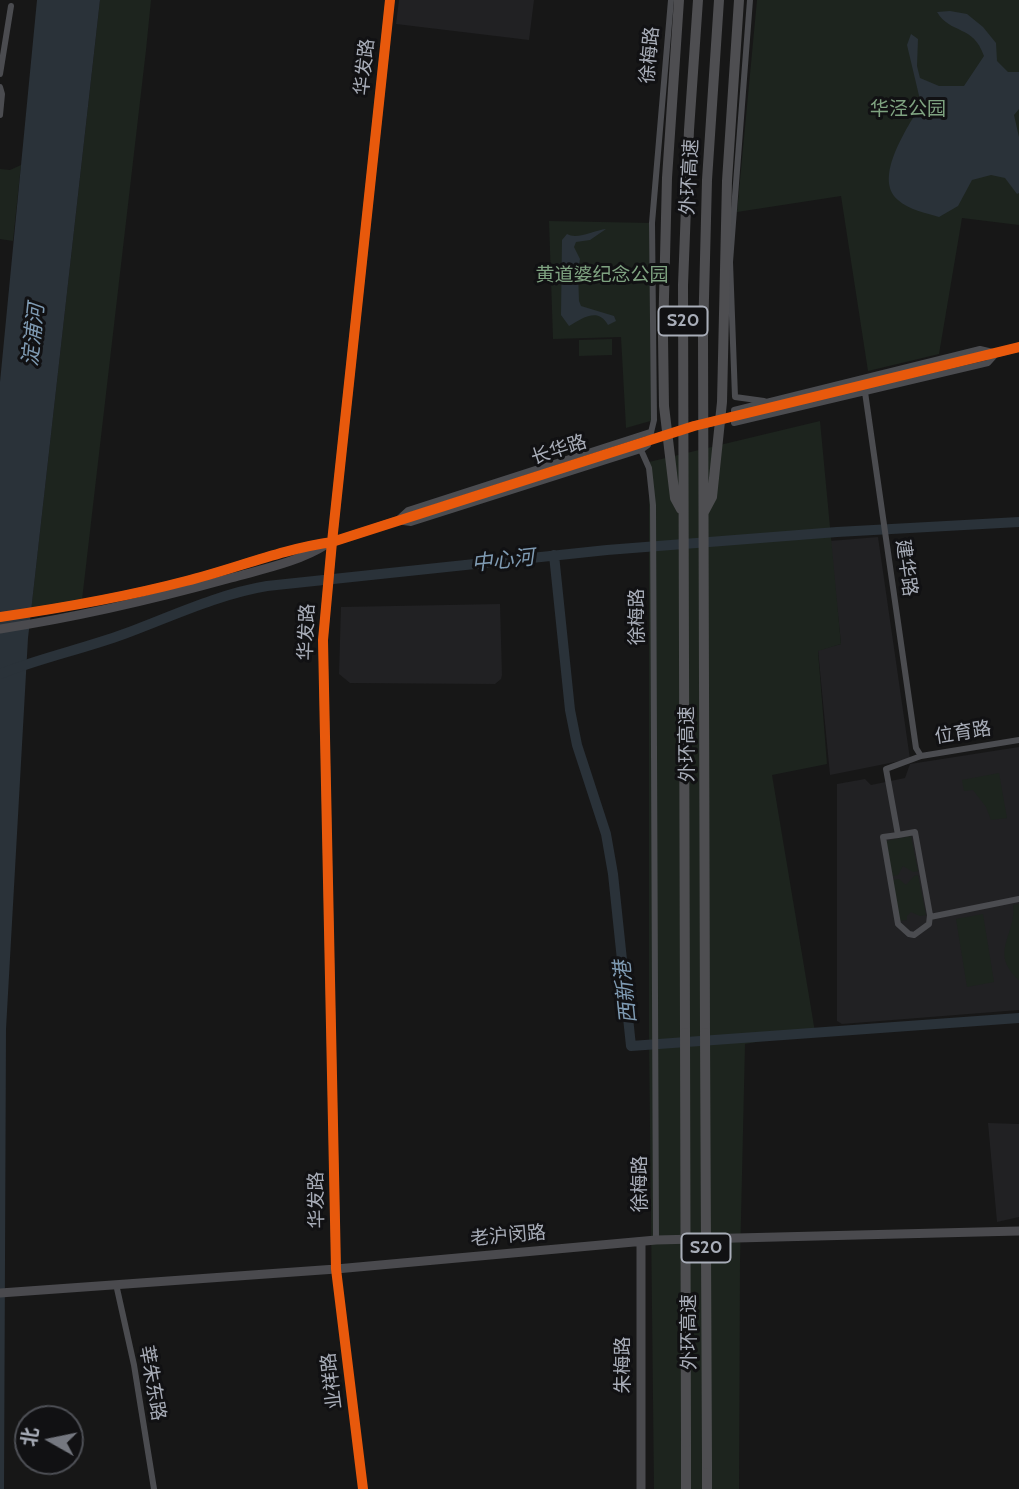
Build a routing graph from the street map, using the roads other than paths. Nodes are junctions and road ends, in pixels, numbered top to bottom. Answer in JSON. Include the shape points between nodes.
{"nodes":[{"id":1,"x":390,"y":0,"type":"edge"},
{"id":2,"x":671,"y":0,"type":"edge"},
{"id":3,"x":679,"y":0,"type":"edge"},
{"id":4,"x":698,"y":0,"type":"edge"},
{"id":5,"x":719,"y":0,"type":"edge"},
{"id":6,"x":739,"y":0,"type":"edge"},
{"id":7,"x":750,"y":0,"type":"edge"},
{"id":8,"x":11,"y":6,"type":"dead end"},
{"id":9,"x":0,"y":74,"type":"edge"},
{"id":10,"x":1,"y":92,"type":"edge"},
{"id":11,"x":0,"y":115,"type":"edge"},
{"id":12,"x":1019,"y":347,"type":"edge"},
{"id":13,"x":997,"y":353,"type":"junction"},
{"id":14,"x":865,"y":392,"type":"junction"},
{"id":15,"x":769,"y":401,"type":"junction"},
{"id":16,"x":650,"y":432,"type":"junction"},
{"id":17,"x":641,"y":450,"type":"junction"},
{"id":18,"x":683,"y":512,"type":"junction"},
{"id":19,"x":704,"y":513,"type":"junction"},
{"id":20,"x":396,"y":521,"type":"junction"},
{"id":21,"x":331,"y":542,"type":"junction"},
{"id":22,"x":152,"y":594,"type":"junction"},
{"id":23,"x":0,"y":619,"type":"edge"},
{"id":24,"x":0,"y":629,"type":"edge"},
{"id":25,"x":1019,"y":740,"type":"edge"},
{"id":26,"x":916,"y":748,"type":"joint"},
{"id":27,"x":921,"y":756,"type":"junction"},
{"id":28,"x":898,"y":835,"type":"junction"},
{"id":29,"x":1019,"y":899,"type":"edge"},
{"id":30,"x":930,"y":917,"type":"junction"},
{"id":31,"x":1019,"y":1231,"type":"edge"},
{"id":32,"x":656,"y":1240,"type":"junction"},
{"id":33,"x":641,"y":1242,"type":"junction"},
{"id":34,"x":336,"y":1269,"type":"junction"},
{"id":35,"x":116,"y":1284,"type":"junction"},
{"id":36,"x":0,"y":1293,"type":"edge"},
{"id":37,"x":154,"y":1489,"type":"edge"},
{"id":38,"x":363,"y":1489,"type":"edge"},
{"id":39,"x":641,"y":1489,"type":"edge"},
{"id":40,"x":686,"y":1489,"type":"edge"},
{"id":41,"x":707,"y":1489,"type":"edge"}],
"edges":[{"from":1,"to":21,"type":"street","name":"华发路"},
{"from":2,"to":16,"type":"street","name":"徐梅路","via":[[652,223],[654,420]]},
{"from":3,"to":18,"type":"highway","via":[[668,165],[663,376],[675,498]]},
{"from":4,"to":18,"type":"highway","name":"外环高速","number":"S20","via":[[683,285]]},
{"from":5,"to":19,"type":"highway","name":"外环高速","number":"S20","via":[[704,274]]},
{"from":6,"to":19,"type":"highway","via":[[728,168],[722,402],[712,497]]},
{"from":7,"to":15,"type":"street","via":[[730,262],[735,397]]},
{"from":8,"to":9,"type":"street"},
{"from":10,"to":11,"type":"street"},
{"from":12,"to":13,"type":"street","name":"长华路"},
{"from":13,"to":14,"type":"street","name":"长华路","via":[[988,363]]},
{"from":13,"to":15,"type":"street","name":"长华路","via":[[980,349]]},
{"from":13,"to":20,"type":"street","name":"长华路","bridge":true,"via":[[694,426]]},
{"from":14,"to":15,"type":"street","name":"长华路","via":[[734,424],[734,410]]},
{"from":14,"to":26,"type":"street","name":"建华路"},
{"from":16,"to":17,"type":"street","name":"徐梅路","via":[[648,445]]},
{"from":16,"to":20,"type":"street","name":"长华路","via":[[408,510]]},
{"from":17,"to":20,"type":"street","name":"长华路","via":[[411,523]]},
{"from":17,"to":32,"type":"street","name":"徐梅路","via":[[649,468],[653,531]]},
{"from":18,"to":40,"type":"highway","name":"外环高速","number":"S20","bridge":true},
{"from":19,"to":41,"type":"highway","name":"外环高速","number":"S20","bridge":true},
{"from":20,"to":21,"type":"street","name":"长华路"},
{"from":21,"to":22,"type":"street","name":"长华路"},
{"from":21,"to":34,"type":"street","name":"华发路","via":[[323,678]]},
{"from":22,"to":23,"type":"street","name":"长华路"},
{"from":22,"to":24,"type":"street","name":"长华路","via":[[93,613]]},
{"from":25,"to":27,"type":"street","name":"位育路"},
{"from":26,"to":27,"type":"street","name":"位育路"},
{"from":27,"to":28,"type":"street","via":[[886,769]]},
{"from":28,"to":30,"type":"street","via":[[915,832]]},
{"from":28,"to":30,"type":"street","via":[[883,837],[898,924],[914,935],[925,929]]},
{"from":29,"to":30,"type":"street"},
{"from":31,"to":32,"type":"street","name":"老沪闵路"},
{"from":32,"to":33,"type":"street","name":"老沪闵路"},
{"from":33,"to":34,"type":"street","name":"老沪闵路"},
{"from":33,"to":39,"type":"street","name":"朱梅路"},
{"from":34,"to":35,"type":"street","name":"老沪闵路"},
{"from":34,"to":38,"type":"street","name":"业祥路"},
{"from":35,"to":36,"type":"street","name":"老沪闵路"},
{"from":35,"to":37,"type":"street","name":"莘朱东路"}]}
